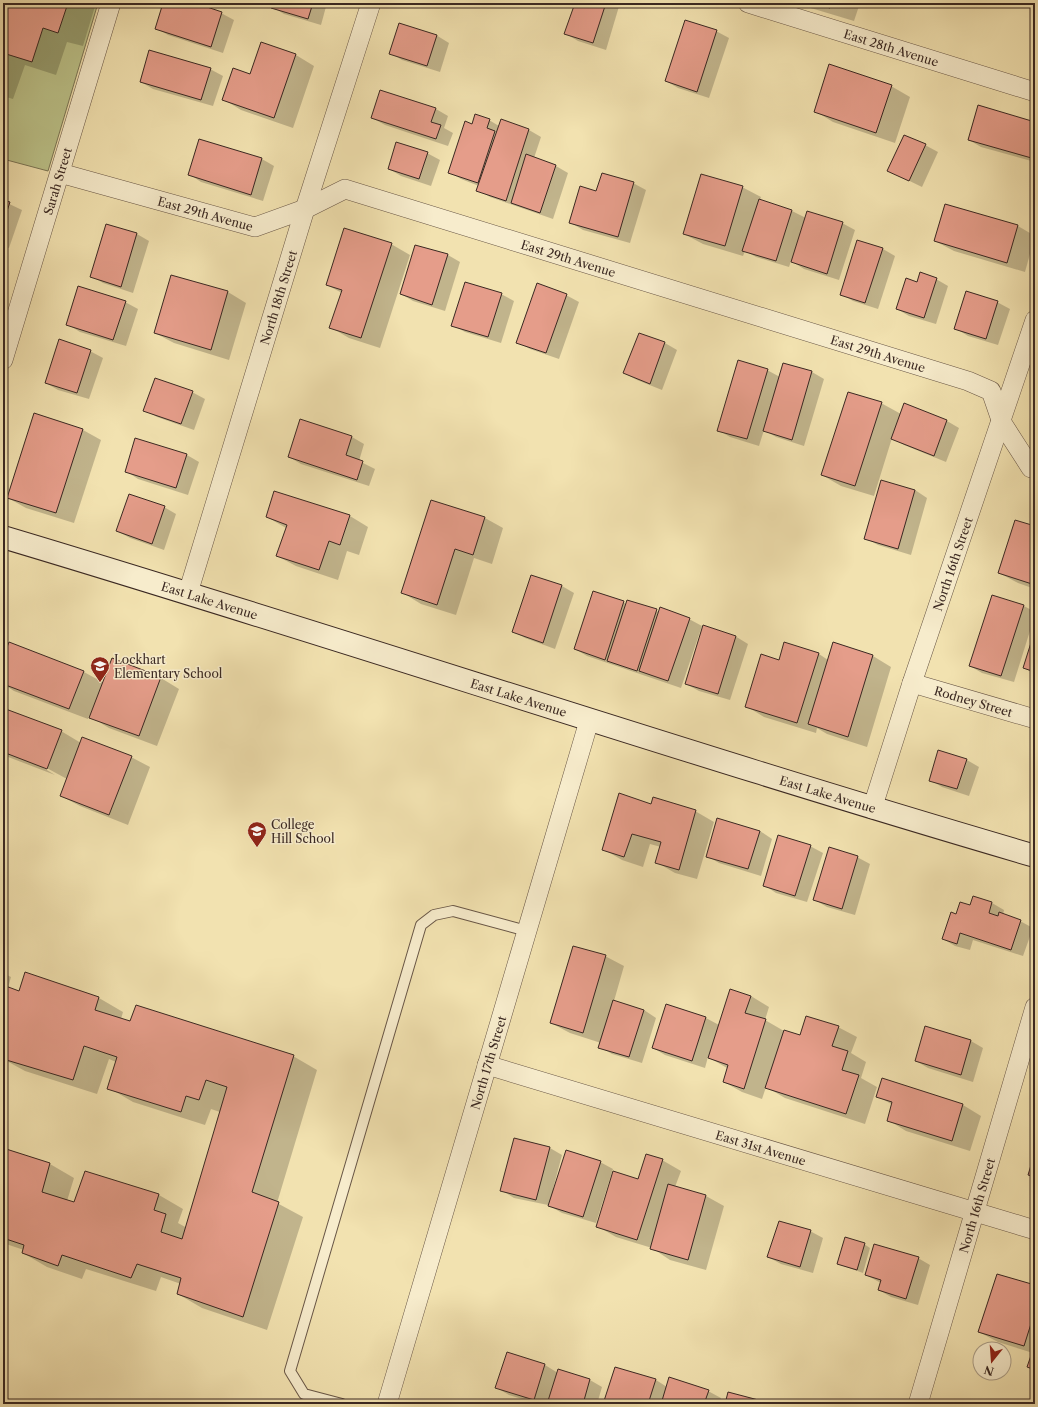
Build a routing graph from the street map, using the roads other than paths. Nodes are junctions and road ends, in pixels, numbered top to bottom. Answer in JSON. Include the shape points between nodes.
{"nodes":[{"id":1,"x":111,"y":3,"type":"edge"},
{"id":2,"x":371,"y":3,"type":"edge"},
{"id":3,"x":748,"y":3,"type":"edge"},
{"id":4,"x":1035,"y":92,"type":"edge"},
{"id":5,"x":60,"y":173,"type":"junction"},
{"id":6,"x":305,"y":209,"type":"junction"},
{"id":7,"x":1035,"y":320,"type":"edge"},
{"id":8,"x":3,"y":360,"type":"edge"},
{"id":9,"x":1002,"y":423,"type":"junction"},
{"id":10,"x":1035,"y":469,"type":"edge"},
{"id":11,"x":3,"y":537,"type":"edge"},
{"id":12,"x":188,"y":593,"type":"junction"},
{"id":13,"x":912,"y":683,"type":"junction"},
{"id":14,"x":1035,"y":719,"type":"edge"},
{"id":15,"x":589,"y":721,"type":"junction"},
{"id":16,"x":872,"y":808,"type":"junction"},
{"id":17,"x":1035,"y":856,"type":"edge"},
{"id":18,"x":527,"y":931,"type":"junction"},
{"id":19,"x":1035,"y":1008,"type":"edge"},
{"id":20,"x":487,"y":1065,"type":"junction"},
{"id":21,"x":974,"y":1212,"type":"junction"},
{"id":22,"x":1035,"y":1230,"type":"edge"},
{"id":23,"x":342,"y":1404,"type":"edge"},
{"id":24,"x":387,"y":1404,"type":"edge"},
{"id":25,"x":918,"y":1404,"type":"edge"}],
"edges":[{"from":1,"to":5,"type":"street","name":"Sarah Street"},
{"from":2,"to":6,"type":"street","name":"North 18th Street"},
{"from":3,"to":4,"type":"street","name":"East 28th Avenue"},
{"from":5,"to":6,"type":"street","name":"East 29th Avenue","via":[[255,227]]},
{"from":5,"to":8,"type":"street","name":"Sarah Street"},
{"from":6,"to":9,"type":"street","name":"East 29th Avenue","via":[[345,189],[353,191],[968,381],[991,391]]},
{"from":6,"to":12,"type":"street","name":"North 18th Street"},
{"from":7,"to":9,"type":"street","name":"North 16th Street"},
{"from":9,"to":10,"type":"street","name":"East 29th Avenue"},
{"from":9,"to":13,"type":"street","name":"North 16th Street"},
{"from":11,"to":12,"type":"street","name":"East Lake Avenue"},
{"from":12,"to":15,"type":"street","name":"East Lake Avenue"},
{"from":13,"to":14,"type":"street","name":"Rodney Street"},
{"from":13,"to":16,"type":"street","name":"North 16th Street"},
{"from":15,"to":16,"type":"street","name":"East Lake Avenue"},
{"from":15,"to":18,"type":"street","name":"North 17th Street"},
{"from":16,"to":17,"type":"street","name":"East Lake Avenue"},
{"from":18,"to":20,"type":"street","name":"North 17th Street"},
{"from":18,"to":23,"type":"lane","via":[[453,912],[434,914],[421,925],[290,1371],[304,1394]]},
{"from":19,"to":21,"type":"street","name":"North 16th Street"},
{"from":20,"to":21,"type":"street","name":"East 31st Avenue"},
{"from":20,"to":24,"type":"street","name":"North 17th Street"},
{"from":21,"to":22,"type":"street","name":"East 31st Avenue"},
{"from":21,"to":25,"type":"street","name":"North 16th Street"}]}
